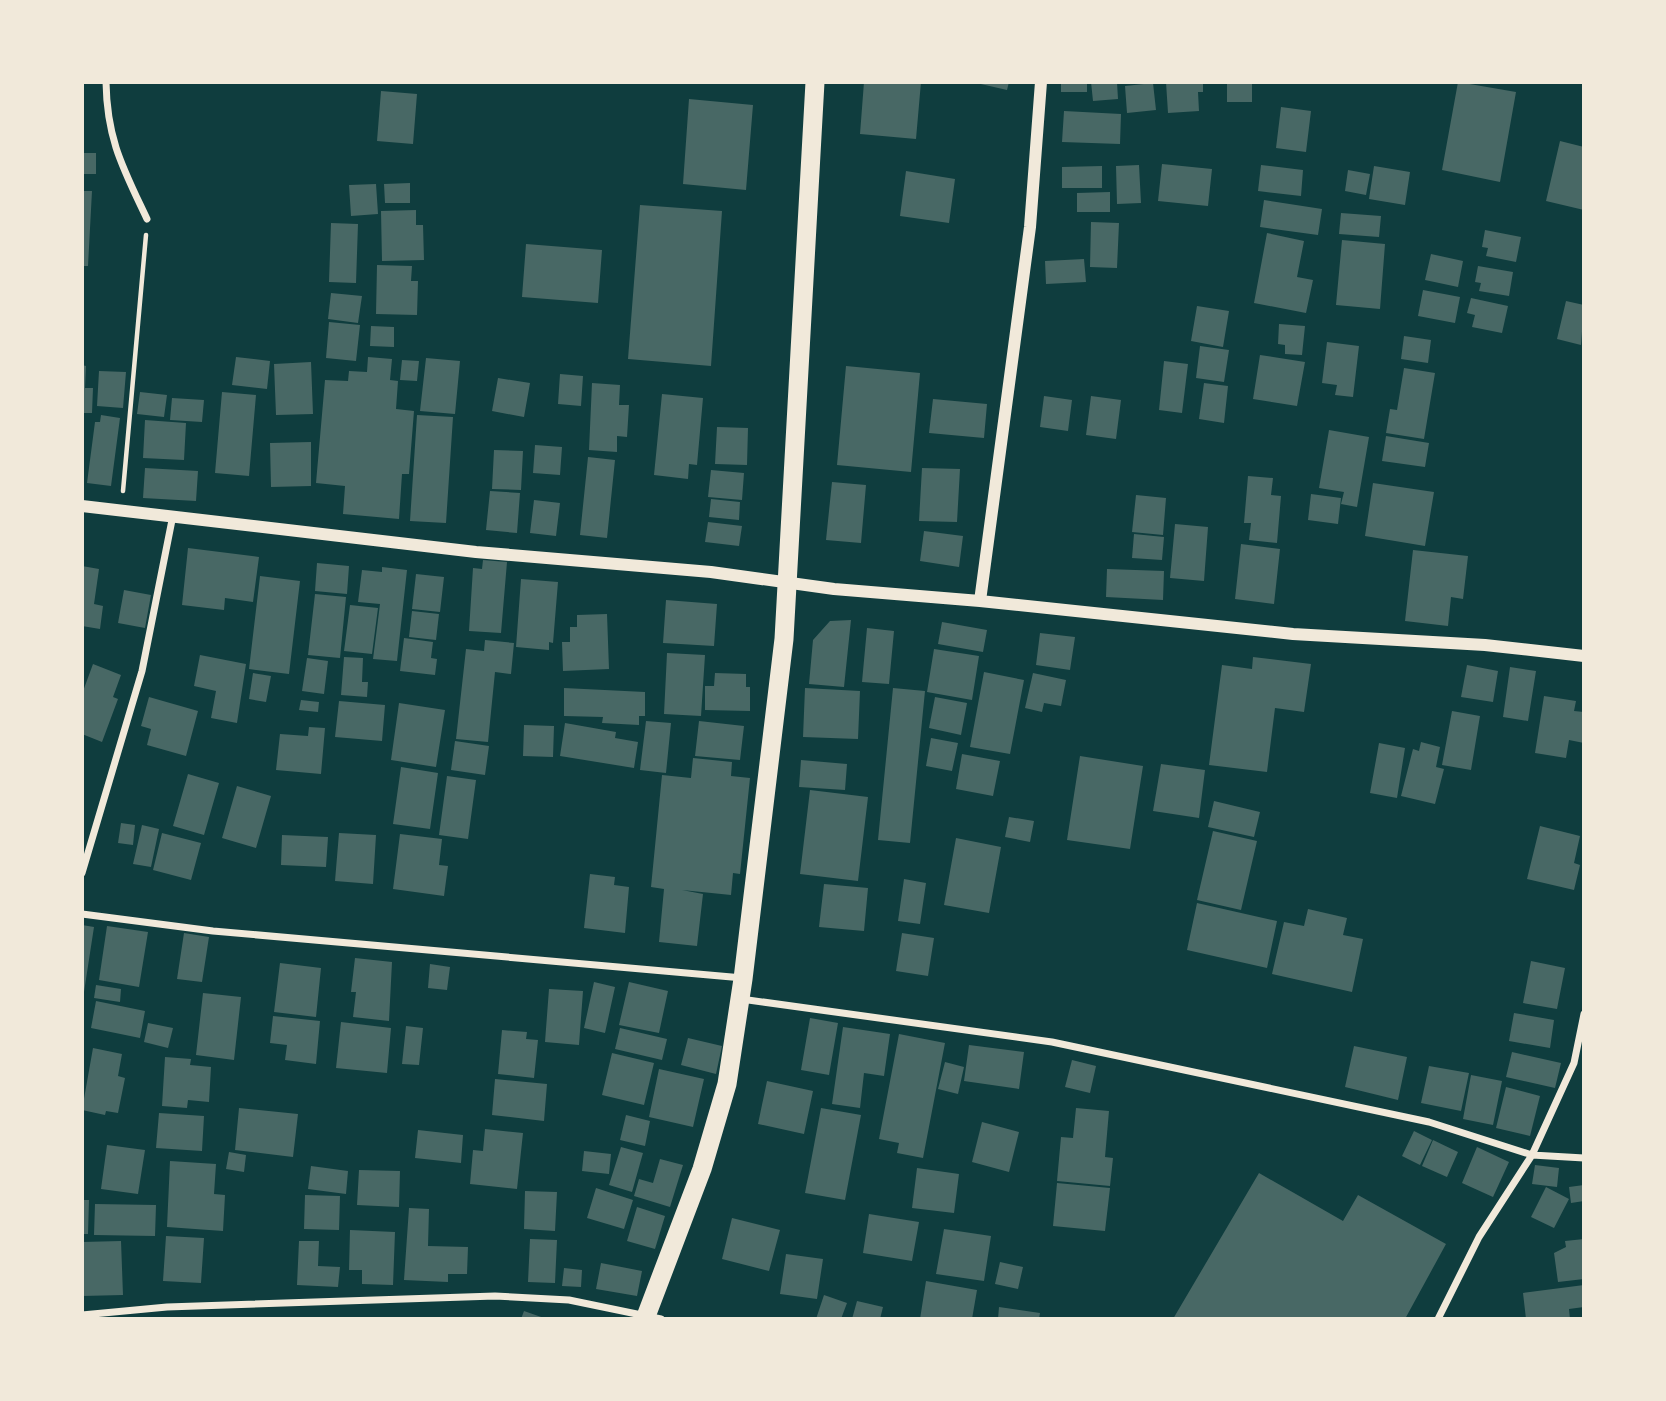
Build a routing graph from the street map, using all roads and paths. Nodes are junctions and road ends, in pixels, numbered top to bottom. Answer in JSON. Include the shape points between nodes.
{"nodes":[{"id":1,"x":106,"y":82,"type":"edge"},
{"id":2,"x":815,"y":82,"type":"edge"},
{"id":3,"x":1041,"y":82,"type":"edge"},
{"id":4,"x":147,"y":219,"type":"joint"},
{"id":5,"x":82,"y":506,"type":"edge"},
{"id":6,"x":122,"y":510,"type":"junction"},
{"id":7,"x":173,"y":515,"type":"junction"},
{"id":8,"x":786,"y":582,"type":"junction"},
{"id":9,"x":980,"y":601,"type":"junction"},
{"id":10,"x":1584,"y":656,"type":"edge"},
{"id":11,"x":82,"y":873,"type":"edge"},
{"id":12,"x":82,"y":914,"type":"edge"},
{"id":13,"x":743,"y":979,"type":"junction"},
{"id":14,"x":741,"y":999,"type":"junction"},
{"id":15,"x":1584,"y":1014,"type":"edge"},
{"id":16,"x":1532,"y":1155,"type":"junction"},
{"id":17,"x":1584,"y":1158,"type":"edge"},
{"id":18,"x":82,"y":1315,"type":"edge"},
{"id":19,"x":651,"y":1318,"type":"edge"},
{"id":20,"x":1438,"y":1319,"type":"edge"}],
"edges":[{"from":1,"to":4,"type":"street","via":[[107,120],[120,162]]},
{"from":2,"to":8,"type":"highway"},
{"from":3,"to":9,"type":"street","via":[[1030,228]]},
{"from":4,"to":6,"type":"path"},
{"from":5,"to":6,"type":"street"},
{"from":6,"to":7,"type":"street"},
{"from":7,"to":8,"type":"street","via":[[476,552]]},
{"from":7,"to":11,"type":"street","via":[[142,671]]},
{"from":8,"to":9,"type":"street"},
{"from":8,"to":13,"type":"highway","via":[[784,639]]},
{"from":9,"to":10,"type":"street","via":[[1293,634],[1485,645]]},
{"from":12,"to":13,"type":"street","via":[[213,931]]},
{"from":13,"to":14,"type":"highway"},
{"from":14,"to":16,"type":"street","via":[[1052,1042],[1429,1122]]},
{"from":14,"to":19,"type":"highway","via":[[727,1084]]},
{"from":15,"to":16,"type":"street","via":[[1574,1063]]},
{"from":16,"to":17,"type":"street"},
{"from":16,"to":20,"type":"street","via":[[1479,1237]]},
{"from":18,"to":19,"type":"street","via":[[167,1307],[495,1296],[569,1300]]}]}
